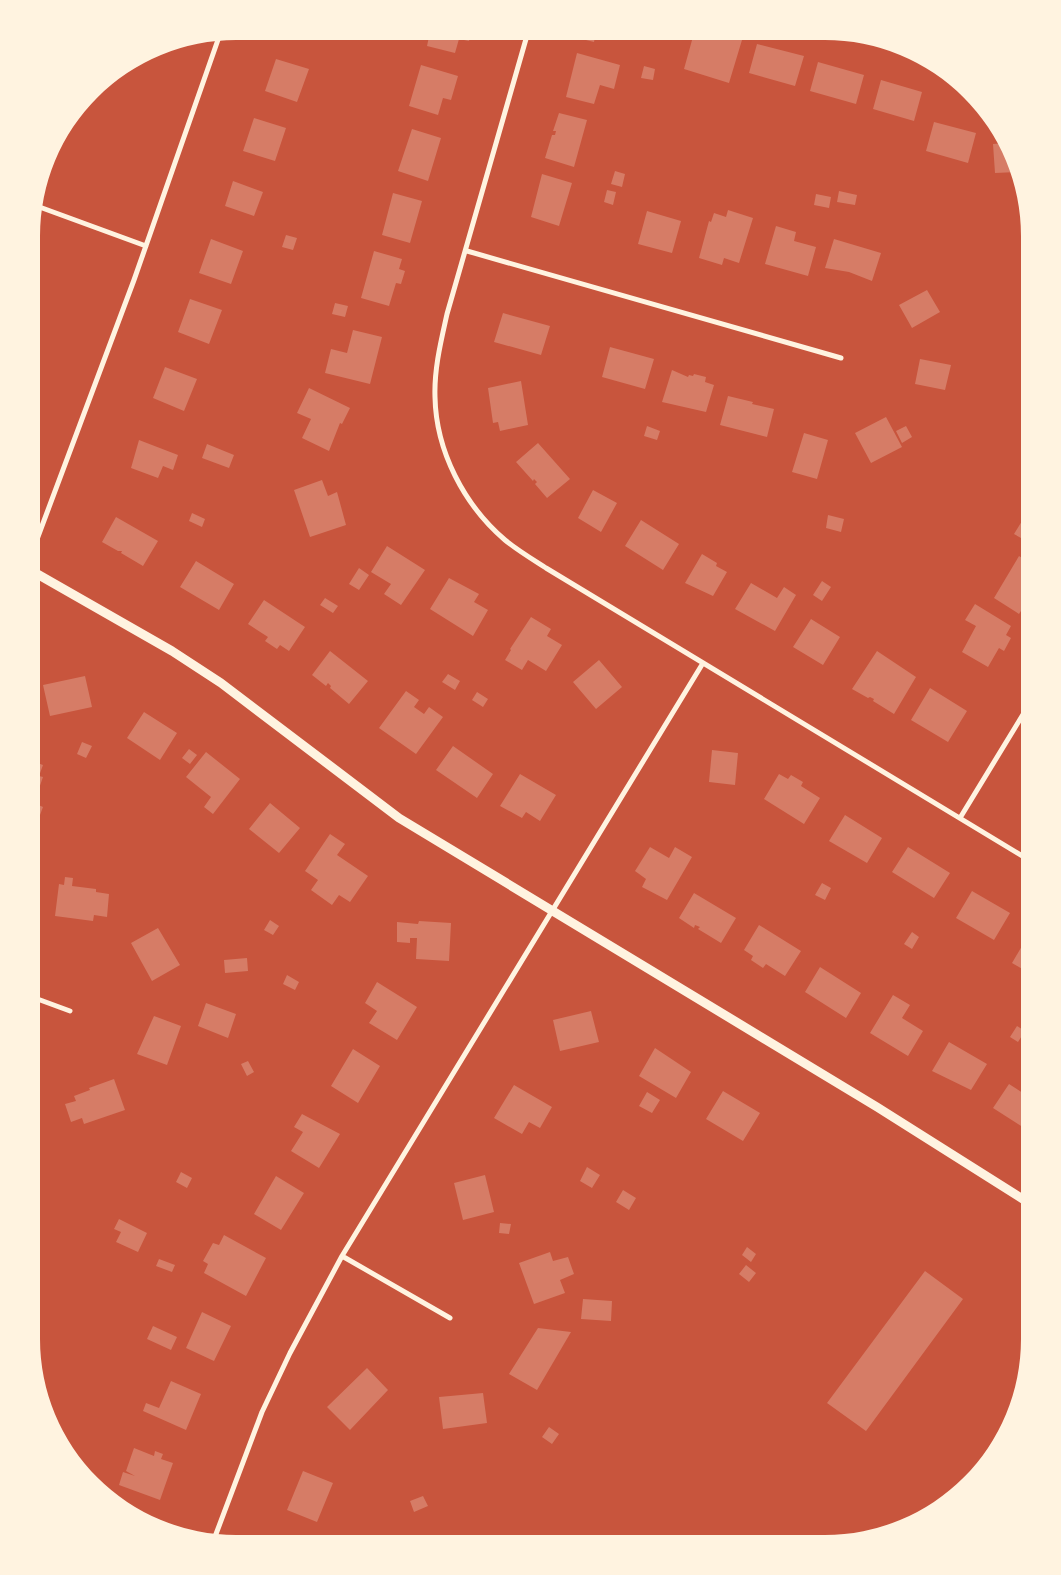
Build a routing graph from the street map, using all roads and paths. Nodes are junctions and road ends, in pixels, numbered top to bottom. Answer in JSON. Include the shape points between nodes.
{"nodes":[{"id":1,"x":526,"y":40,"type":"edge"},
{"id":2,"x":218,"y":41,"type":"edge"},
{"id":3,"x":42,"y":208,"type":"edge"},
{"id":4,"x":146,"y":246,"type":"junction"},
{"id":5,"x":467,"y":251,"type":"junction"},
{"id":6,"x":841,"y":358,"type":"dead end"},
{"id":7,"x":40,"y":529,"type":"edge"},
{"id":8,"x":40,"y":576,"type":"edge"},
{"id":9,"x":703,"y":663,"type":"junction"},
{"id":10,"x":1021,"y":718,"type":"edge"},
{"id":11,"x":960,"y":818,"type":"junction"},
{"id":12,"x":1021,"y":855,"type":"edge"},
{"id":13,"x":551,"y":911,"type":"junction"},
{"id":14,"x":40,"y":1000,"type":"edge"},
{"id":15,"x":70,"y":1011,"type":"dead end"},
{"id":16,"x":1021,"y":1198,"type":"edge"},
{"id":17,"x":342,"y":1256,"type":"junction"},
{"id":18,"x":450,"y":1318,"type":"dead end"},
{"id":19,"x":216,"y":1534,"type":"edge"}],
"edges":[{"from":1,"to":5,"type":"street"},
{"from":2,"to":4,"type":"street"},
{"from":3,"to":4,"type":"street"},
{"from":4,"to":7,"type":"street"},
{"from":5,"to":6,"type":"street"},
{"from":5,"to":9,"type":"street","via":[[447,314],[437,361],[435,396],[447,459],[464,490],[481,516],[506,540],[546,568]]},
{"from":8,"to":13,"type":"street","via":[[221,683],[399,818]]},
{"from":9,"to":11,"type":"street"},
{"from":9,"to":13,"type":"street"},
{"from":10,"to":11,"type":"street"},
{"from":11,"to":12,"type":"street"},
{"from":13,"to":16,"type":"street","via":[[877,1107]]},
{"from":13,"to":17,"type":"street"},
{"from":14,"to":15,"type":"street"},
{"from":17,"to":18,"type":"street"},
{"from":17,"to":19,"type":"street","via":[[262,1412]]}]}
